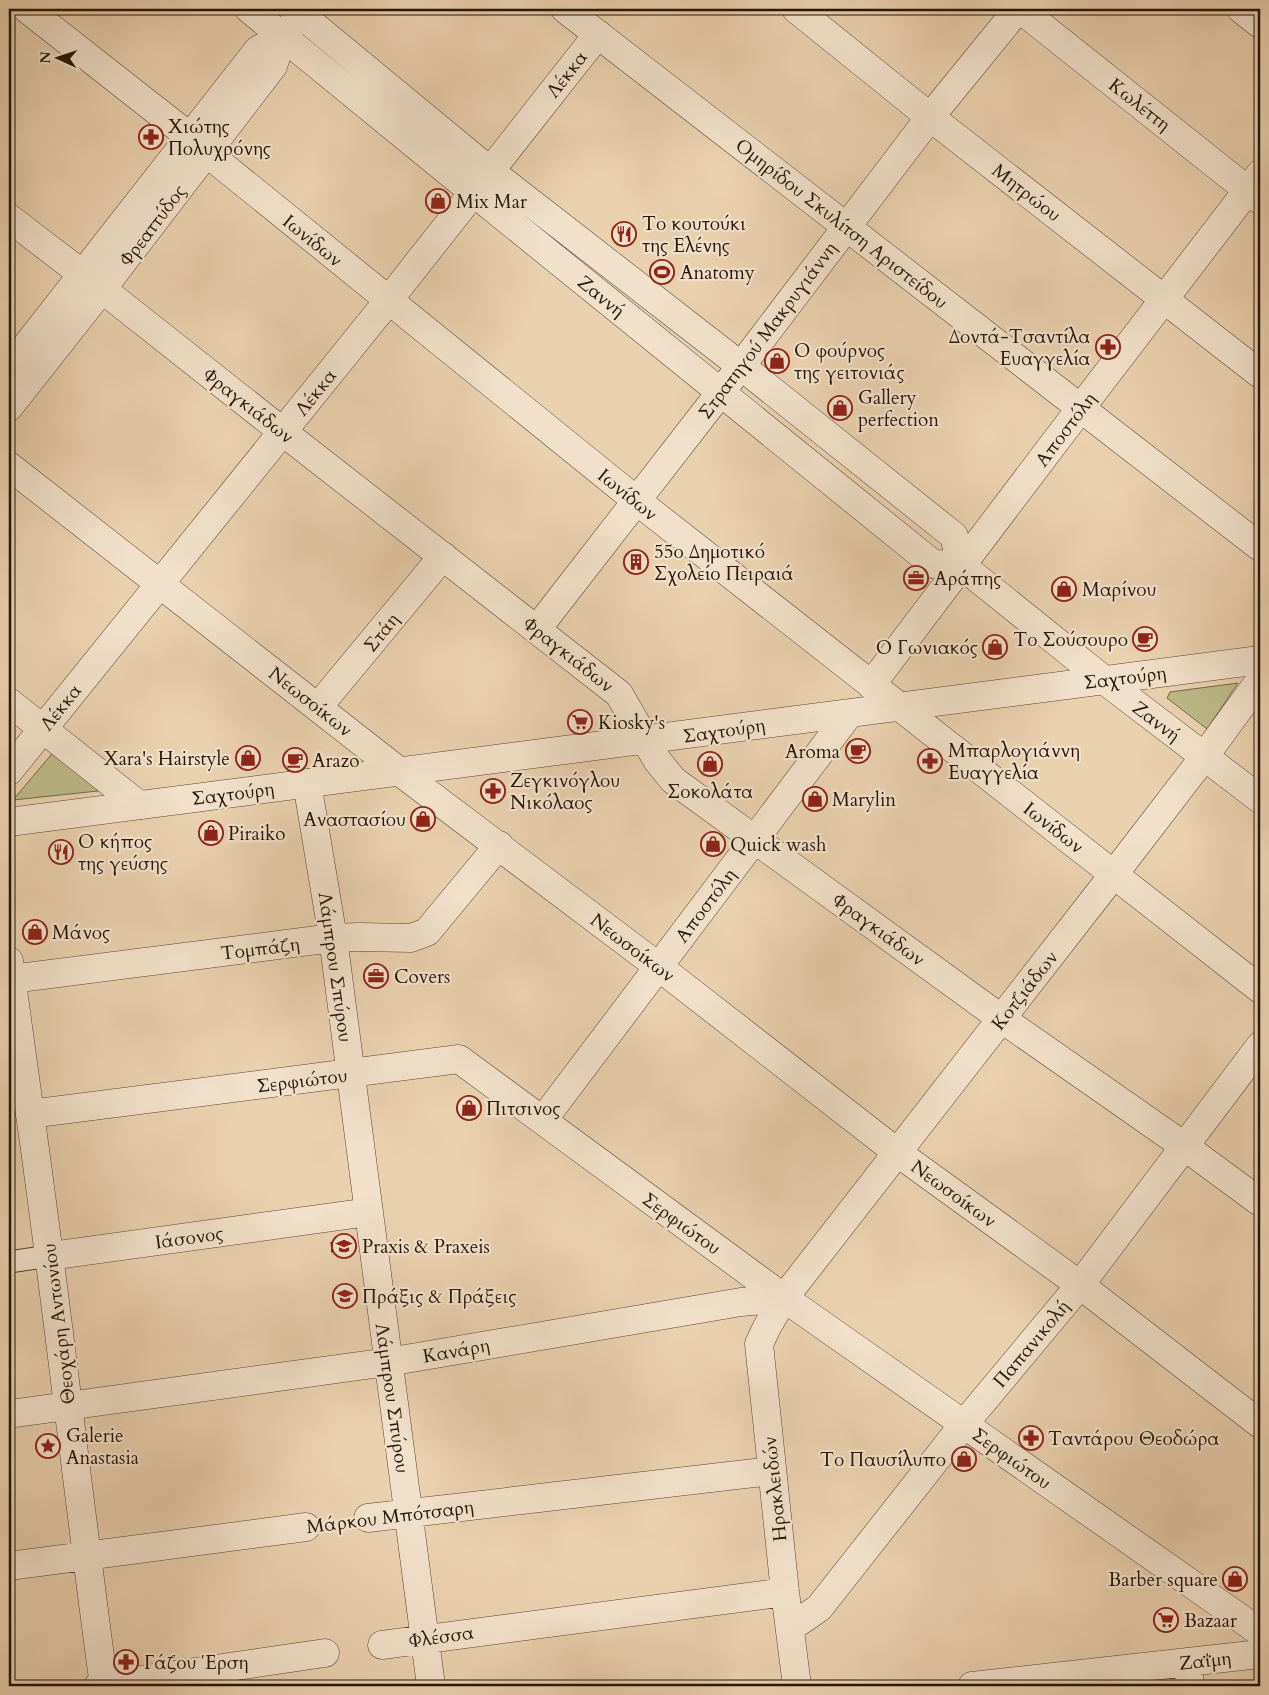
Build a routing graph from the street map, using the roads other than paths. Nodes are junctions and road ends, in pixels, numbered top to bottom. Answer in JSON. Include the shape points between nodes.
{"nodes":[{"id":1,"x":27,"y":9,"type":"edge"},
{"id":2,"x":250,"y":9,"type":"edge"},
{"id":3,"x":565,"y":9,"type":"edge"},
{"id":4,"x":796,"y":9,"type":"edge"},
{"id":5,"x":1019,"y":9,"type":"edge"},
{"id":6,"x":1241,"y":9,"type":"edge"},
{"id":7,"x":300,"y":10,"type":"edge"},
{"id":8,"x":1260,"y":24,"type":"edge"},
{"id":9,"x":598,"y":34,"type":"junction"},
{"id":10,"x":283,"y":36,"type":"junction"},
{"id":11,"x":930,"y":117,"type":"junction"},
{"id":12,"x":199,"y":145,"type":"junction"},
{"id":13,"x":490,"y":171,"type":"junction"},
{"id":14,"x":1256,"y":188,"type":"edge"},
{"id":15,"x":473,"y":192,"type":"junction"},
{"id":16,"x":9,"y":218,"type":"edge"},
{"id":17,"x":847,"y":226,"type":"junction"},
{"id":18,"x":92,"y":282,"type":"junction"},
{"id":19,"x":1164,"y":299,"type":"junction"},
{"id":20,"x":388,"y":301,"type":"junction"},
{"id":21,"x":741,"y":366,"type":"junction"},
{"id":22,"x":9,"y":368,"type":"edge"},
{"id":23,"x":1260,"y":374,"type":"edge"},
{"id":24,"x":720,"y":391,"type":"junction"},
{"id":25,"x":9,"y":407,"type":"edge"},
{"id":26,"x":1080,"y":409,"type":"junction"},
{"id":27,"x":282,"y":432,"type":"junction"},
{"id":28,"x":9,"y":466,"type":"edge"},
{"id":29,"x":636,"y":501,"type":"junction"},
{"id":30,"x":1260,"y":547,"type":"edge"},
{"id":31,"x":443,"y":556,"type":"junction"},
{"id":32,"x":961,"y":565,"type":"junction"},
{"id":33,"x":160,"y":584,"type":"junction"},
{"id":34,"x":537,"y":629,"type":"junction"},
{"id":35,"x":1260,"y":660,"type":"edge"},
{"id":36,"x":1104,"y":680,"type":"junction"},
{"id":37,"x":1260,"y":680,"type":"edge"},
{"id":38,"x":871,"y":685,"type":"junction"},
{"id":39,"x":9,"y":702,"type":"edge"},
{"id":40,"x":318,"y":707,"type":"junction"},
{"id":41,"x":901,"y":707,"type":"junction"},
{"id":42,"x":849,"y":714,"type":"junction"},
{"id":43,"x":42,"y":729,"type":"junction"},
{"id":44,"x":646,"y":740,"type":"junction"},
{"id":45,"x":1204,"y":757,"type":"junction"},
{"id":46,"x":9,"y":771,"type":"edge"},
{"id":47,"x":400,"y":772,"type":"junction"},
{"id":48,"x":307,"y":783,"type":"junction"},
{"id":49,"x":1260,"y":799,"type":"edge"},
{"id":50,"x":139,"y":805,"type":"junction"},
{"id":51,"x":9,"y":822,"type":"edge"},
{"id":52,"x":755,"y":839,"type":"junction"},
{"id":53,"x":499,"y":845,"type":"junction"},
{"id":54,"x":1114,"y":874,"type":"junction"},
{"id":55,"x":333,"y":938,"type":"junction"},
{"id":56,"x":659,"y":967,"type":"junction"},
{"id":57,"x":10,"y":970,"type":"edge"},
{"id":58,"x":1260,"y":989,"type":"edge"},
{"id":59,"x":1002,"y":1019,"type":"junction"},
{"id":60,"x":1260,"y":1046,"type":"edge"},
{"id":61,"x":351,"y":1074,"type":"junction"},
{"id":62,"x":30,"y":1114,"type":"junction"},
{"id":63,"x":542,"y":1120,"type":"junction"},
{"id":64,"x":1184,"y":1146,"type":"junction"},
{"id":65,"x":898,"y":1153,"type":"junction"},
{"id":66,"x":1260,"y":1202,"type":"edge"},
{"id":67,"x":369,"y":1212,"type":"junction"},
{"id":68,"x":50,"y":1256,"type":"junction"},
{"id":69,"x":9,"y":1262,"type":"edge"},
{"id":70,"x":1080,"y":1285,"type":"junction"},
{"id":71,"x":784,"y":1298,"type":"junction"},
{"id":72,"x":388,"y":1362,"type":"junction"},
{"id":73,"x":68,"y":1406,"type":"junction"},
{"id":74,"x":9,"y":1414,"type":"edge"},
{"id":75,"x":964,"y":1424,"type":"junction"},
{"id":76,"x":1260,"y":1424,"type":"edge"},
{"id":77,"x":772,"y":1470,"type":"junction"},
{"id":78,"x":408,"y":1512,"type":"junction"},
{"id":79,"x":368,"y":1518,"type":"dead end"},
{"id":80,"x":306,"y":1527,"type":"dead end"},
{"id":81,"x":86,"y":1556,"type":"junction"},
{"id":82,"x":9,"y":1566,"type":"edge"},
{"id":83,"x":785,"y":1592,"type":"junction"},
{"id":84,"x":790,"y":1628,"type":"junction"},
{"id":85,"x":1260,"y":1632,"type":"edge"},
{"id":86,"x":425,"y":1638,"type":"junction"},
{"id":87,"x":382,"y":1645,"type":"dead end"},
{"id":88,"x":325,"y":1654,"type":"dead end"},
{"id":89,"x":1260,"y":1654,"type":"edge"},
{"id":90,"x":1189,"y":1674,"type":"edge"},
{"id":91,"x":102,"y":1686,"type":"edge"},
{"id":92,"x":431,"y":1686,"type":"edge"},
{"id":93,"x":797,"y":1686,"type":"edge"},
{"id":94,"x":972,"y":1686,"type":"edge"}],
"edges":[{"from":1,"to":12,"type":"street","name":"Ιωνίδων"},
{"from":2,"to":10,"type":"street","name":"Ζαννή"},
{"from":3,"to":9,"type":"street","name":"Ομηρίδου Σκυλίτση Αριστείδου"},
{"from":4,"to":11,"type":"street","name":"Μητρώου"},
{"from":5,"to":11,"type":"street","name":"Στρατηγού Μακρυγιάννη"},
{"from":5,"to":14,"type":"street","name":"Κωλέττη"},
{"from":6,"to":8,"type":"street"},
{"from":7,"to":10,"type":"street","name":"Φρεαττύδος"},
{"from":7,"to":13,"type":"street","name":"Ζαννή"},
{"from":9,"to":13,"type":"street","name":"Λέκκα"},
{"from":9,"to":17,"type":"street","name":"Ομηρίδου Σκυλίτση Αριστείδου"},
{"from":10,"to":12,"type":"street","name":"Φρεαττύδος","via":[[258,50]]},
{"from":10,"to":15,"type":"street","name":"Ζαννή"},
{"from":11,"to":17,"type":"street","name":"Στρατηγού Μακρυγιάννη"},
{"from":11,"to":19,"type":"street","name":"Μητρώου"},
{"from":12,"to":18,"type":"street","name":"Φρεαττύδος"},
{"from":12,"to":20,"type":"street","name":"Ιωνίδων"},
{"from":13,"to":15,"type":"street","name":"Λέκκα"},
{"from":13,"to":21,"type":"street","name":"Ζαννή"},
{"from":14,"to":19,"type":"street","name":"Αποστόλη"},
{"from":15,"to":20,"type":"street","name":"Λέκκα"},
{"from":15,"to":24,"type":"street","name":"Ζαννή"},
{"from":16,"to":18,"type":"street","name":"Φραγκιάδων"},
{"from":17,"to":21,"type":"street","name":"Στρατηγού Μακρυγιάννη"},
{"from":17,"to":26,"type":"street","name":"Ομηρίδου Σκυλίτση Αριστείδου"},
{"from":18,"to":22,"type":"street","name":"Φρεαττύδος"},
{"from":18,"to":25,"type":"street","name":"Φρεαττύδος"},
{"from":18,"to":27,"type":"street","name":"Φραγκιάδων"},
{"from":19,"to":23,"type":"street","name":"Μητρώου"},
{"from":19,"to":26,"type":"street","name":"Αποστόλη"},
{"from":20,"to":27,"type":"street","name":"Λέκκα"},
{"from":20,"to":29,"type":"street","name":"Ιωνίδων"},
{"from":21,"to":24,"type":"street","name":"Στρατηγού Μακρυγιάννη"},
{"from":21,"to":32,"type":"street","name":"Ζαννή","via":[[954,536]]},
{"from":24,"to":29,"type":"street","name":"Στρατηγού Μακρυγιάννη"},
{"from":24,"to":32,"type":"street","name":"Ζαννή","via":[[933,564]]},
{"from":26,"to":30,"type":"street","name":"Ομηρίδου Σκυλίτση Αριστείδου"},
{"from":26,"to":32,"type":"street","name":"Αποστόλη"},
{"from":27,"to":31,"type":"street","name":"Φραγκιάδων"},
{"from":27,"to":33,"type":"street","name":"Λέκκα"},
{"from":28,"to":33,"type":"street","name":"Νεωσοίκων"},
{"from":29,"to":34,"type":"street","name":"Στρατηγού Μακρυγιάννη"},
{"from":29,"to":38,"type":"street","name":"Ιωνίδων"},
{"from":31,"to":34,"type":"street","name":"Φραγκιάδων"},
{"from":31,"to":40,"type":"street","name":"Στάη"},
{"from":32,"to":36,"type":"street","name":"Ζαννή"},
{"from":32,"to":38,"type":"street","name":"Αποστόλη"},
{"from":33,"to":40,"type":"street","name":"Νεωσοίκων"},
{"from":33,"to":43,"type":"street","name":"Λέκκα"},
{"from":34,"to":44,"type":"street","name":"Φραγκιάδων","via":[[619,694]]},
{"from":35,"to":36,"type":"street","name":"Σαχτούρη"},
{"from":36,"to":41,"type":"street","name":"Σαχτούρη"},
{"from":36,"to":45,"type":"street","name":"Ζαννή"},
{"from":37,"to":45,"type":"street","name":"Κοτζιάδων"},
{"from":38,"to":41,"type":"street","name":"Ιωνίδων"},
{"from":39,"to":43,"type":"street"},
{"from":40,"to":47,"type":"street","name":"Νεωσοίκων"},
{"from":41,"to":42,"type":"street","name":"Σαχτούρη"},
{"from":41,"to":54,"type":"street","name":"Ιωνίδων"},
{"from":42,"to":44,"type":"street","name":"Σαχτούρη"},
{"from":42,"to":52,"type":"street","name":"Αποστόλη"},
{"from":43,"to":46,"type":"street","name":"Λέκκα"},
{"from":43,"to":50,"type":"street"},
{"from":44,"to":47,"type":"street","name":"Σαχτούρη"},
{"from":44,"to":52,"type":"street","name":"Φραγκιάδων","via":[[673,780]]},
{"from":45,"to":49,"type":"street","name":"Ζαννή"},
{"from":45,"to":54,"type":"street","name":"Κοτζιάδων"},
{"from":47,"to":48,"type":"street","name":"Σαχτούρη"},
{"from":47,"to":53,"type":"street","name":"Νεωσοίκων"},
{"from":48,"to":50,"type":"street","name":"Σαχτούρη"},
{"from":48,"to":55,"type":"street","name":"Λάμπρου Σπύρου"},
{"from":50,"to":51,"type":"street","name":"Σαχτούρη"},
{"from":52,"to":56,"type":"street","name":"Αποστόλη"},
{"from":52,"to":59,"type":"street","name":"Φραγκιάδων"},
{"from":53,"to":55,"type":"street","name":"Τομπάζη","via":[[427,932],[411,938]]},
{"from":53,"to":56,"type":"street","name":"Νεωσοίκων"},
{"from":54,"to":58,"type":"street","name":"Ιωνίδων"},
{"from":54,"to":59,"type":"street","name":"Κοτζιάδων"},
{"from":55,"to":57,"type":"street","name":"Τομπάζη"},
{"from":55,"to":61,"type":"street","name":"Λάμπρου Σπύρου"},
{"from":56,"to":63,"type":"street","name":"Αποστόλη"},
{"from":56,"to":65,"type":"street","name":"Νεωσοίκων"},
{"from":57,"to":62,"type":"street","name":"Θεοχάρη Αντωνίου"},
{"from":59,"to":64,"type":"street","name":"Φραγκιάδων"},
{"from":59,"to":65,"type":"street","name":"Κοτζιάδων"},
{"from":60,"to":64,"type":"street","name":"Παπανικολή"},
{"from":61,"to":62,"type":"street","name":"Σερφιώτου"},
{"from":61,"to":63,"type":"street","name":"Σερφιώτου","via":[[460,1059]]},
{"from":61,"to":67,"type":"street","name":"Λάμπρου Σπύρου"},
{"from":62,"to":68,"type":"street","name":"Θεοχάρη Αντωνίου"},
{"from":63,"to":71,"type":"street","name":"Σερφιώτου"},
{"from":64,"to":66,"type":"street","name":"Φραγκιάδων"},
{"from":64,"to":70,"type":"street","name":"Παπανικολή"},
{"from":65,"to":70,"type":"street","name":"Νεωσοίκων"},
{"from":65,"to":71,"type":"street","name":"Κοτζιάδων"},
{"from":67,"to":68,"type":"street","name":"Ιάσονος"},
{"from":67,"to":72,"type":"street","name":"Λάμπρου Σπύρου"},
{"from":68,"to":69,"type":"street","name":"Ιάσονος"},
{"from":68,"to":73,"type":"street","name":"Θεοχάρη Αντωνίου"},
{"from":70,"to":75,"type":"street","name":"Παπανικολή"},
{"from":70,"to":76,"type":"street","name":"Νεωσοίκων"},
{"from":71,"to":72,"type":"street","name":"Κανάρη","via":[[741,1302]]},
{"from":71,"to":75,"type":"street","name":"Σερφιώτου"},
{"from":71,"to":77,"type":"street","name":"Ηρακλειδών","via":[[759,1344]]},
{"from":72,"to":73,"type":"street","name":"Κανάρη"},
{"from":72,"to":78,"type":"street","name":"Λάμπρου Σπύρου"},
{"from":73,"to":74,"type":"street","name":"Κανάρη"},
{"from":73,"to":81,"type":"street","name":"Θεοχάρη Αντωνίου"},
{"from":75,"to":84,"type":"street","name":"Παπανικολή","via":[[819,1608]]},
{"from":75,"to":85,"type":"street","name":"Σερφιώτου"},
{"from":77,"to":78,"type":"street","name":"Μάρκου Μπότσαρη"},
{"from":77,"to":83,"type":"street","name":"Ηρακλειδών"},
{"from":78,"to":79,"type":"street","name":"Μάρκου Μπότσαρη"},
{"from":78,"to":86,"type":"street","name":"Λάμπρου Σπύρου"},
{"from":80,"to":81,"type":"street","name":"Μάρκου Μπότσαρη"},
{"from":81,"to":82,"type":"street","name":"Μάρκου Μπότσαρη"},
{"from":81,"to":91,"type":"street","name":"Θεοχάρη Αντωνίου"},
{"from":83,"to":84,"type":"street","name":"Ηρακλειδών"},
{"from":83,"to":86,"type":"street","name":"Φλέσσα"},
{"from":84,"to":93,"type":"street","name":"Ηρακλειδών"},
{"from":86,"to":87,"type":"street","name":"Φλέσσα"},
{"from":86,"to":92,"type":"street","name":"Λάμπρου Σπύρου"},
{"from":88,"to":91,"type":"street"},
{"from":89,"to":90,"type":"street","name":"Ζαΐμη"},
{"from":90,"to":94,"type":"street","name":"Ζαΐμη"}]}
